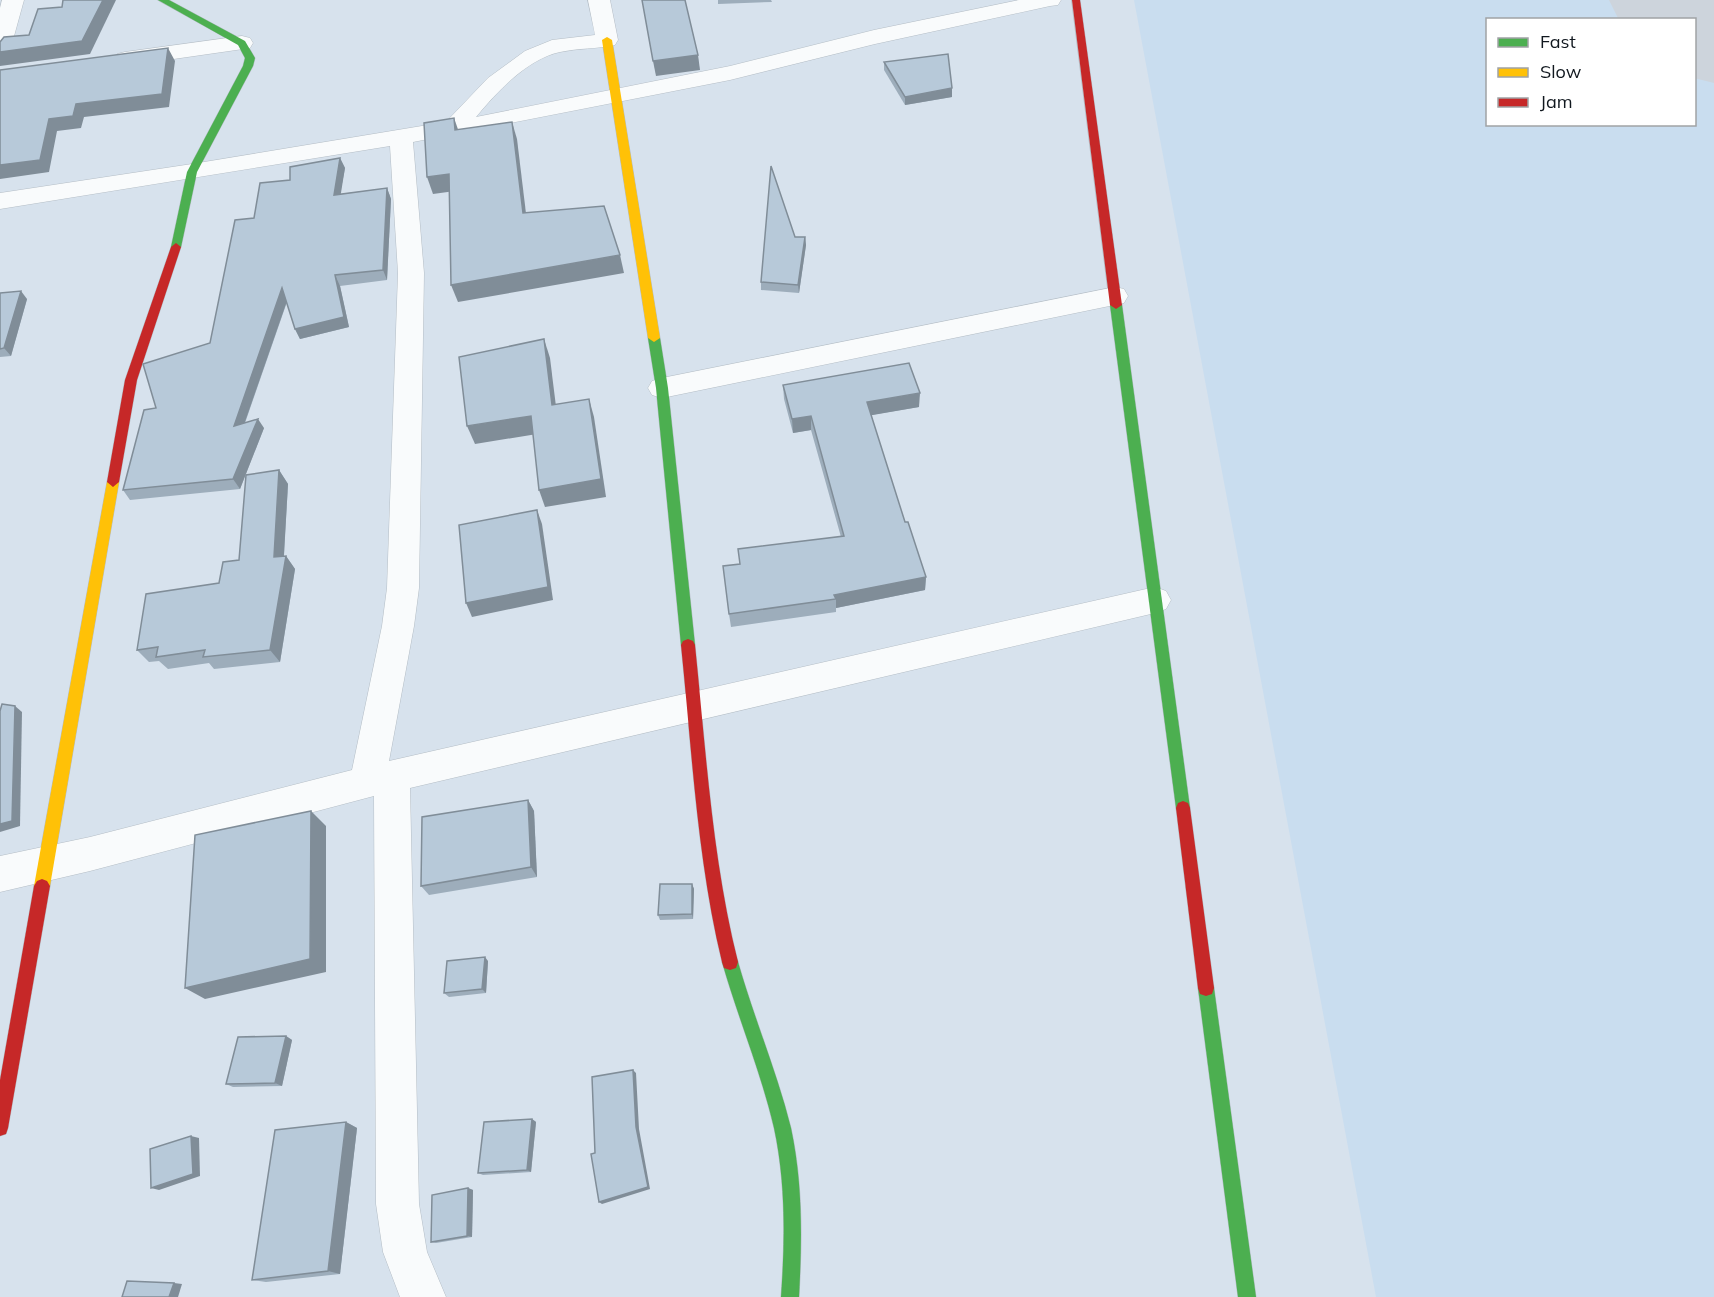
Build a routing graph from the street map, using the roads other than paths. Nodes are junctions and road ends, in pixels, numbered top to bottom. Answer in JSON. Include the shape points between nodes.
{"nodes":[{"id":1,"x":13,"y":0,"type":"edge"},
{"id":2,"x":162,"y":0,"type":"edge"},
{"id":3,"x":599,"y":0,"type":"edge"},
{"id":4,"x":1050,"y":0,"type":"edge"},
{"id":5,"x":1076,"y":0,"type":"edge"},
{"id":6,"x":607,"y":40,"type":"junction"},
{"id":7,"x":242,"y":43,"type":"junction"},
{"id":8,"x":0,"y":47,"type":"edge"},
{"id":9,"x":104,"y":62,"type":"edge"},
{"id":10,"x":614,"y":96,"type":"junction"},
{"id":11,"x":454,"y":128,"type":"junction"},
{"id":12,"x":401,"y":137,"type":"junction"},
{"id":13,"x":192,"y":172,"type":"junction"},
{"id":14,"x":0,"y":201,"type":"edge"},
{"id":15,"x":1116,"y":296,"type":"junction"},
{"id":16,"x":662,"y":388,"type":"junction"},
{"id":17,"x":1155,"y":600,"type":"junction"},
{"id":18,"x":694,"y":704,"type":"junction"},
{"id":19,"x":380,"y":779,"type":"junction"},
{"id":20,"x":46,"y":865,"type":"junction"},
{"id":21,"x":0,"y":874,"type":"edge"},
{"id":22,"x":0,"y":1128,"type":"edge"},
{"id":23,"x":424,"y":1297,"type":"edge"},
{"id":24,"x":790,"y":1297,"type":"edge"},
{"id":25,"x":1247,"y":1297,"type":"edge"}],
"edges":[{"from":1,"to":8,"type":"street"},
{"from":2,"to":7,"type":"street"},
{"from":3,"to":6,"type":"street"},
{"from":4,"to":10,"type":"street"},
{"from":5,"to":15,"type":"street"},
{"from":6,"to":10,"type":"street"},
{"from":6,"to":11,"type":"street","via":[[547,48],[487,90]]},
{"from":7,"to":9,"type":"street"},
{"from":7,"to":13,"type":"street","via":[[250,58],[248,66]]},
{"from":10,"to":11,"type":"street"},
{"from":10,"to":16,"type":"street"},
{"from":11,"to":12,"type":"street"},
{"from":12,"to":13,"type":"street"},
{"from":12,"to":19,"type":"street","via":[[411,273],[403,588]]},
{"from":13,"to":14,"type":"street"},
{"from":13,"to":20,"type":"street","via":[[176,249],[142,346],[124,415]]},
{"from":15,"to":16,"type":"street"},
{"from":15,"to":17,"type":"street"},
{"from":16,"to":18,"type":"street"},
{"from":17,"to":18,"type":"street"},
{"from":17,"to":25,"type":"street"},
{"from":18,"to":19,"type":"street"},
{"from":18,"to":24,"type":"street","via":[[708,840],[727,952],[787,1152],[793,1204]]},
{"from":19,"to":20,"type":"street"},
{"from":19,"to":23,"type":"street","via":[[399,1171],[397,1200],[405,1258]]},
{"from":20,"to":21,"type":"street"},
{"from":20,"to":22,"type":"street"}]}
